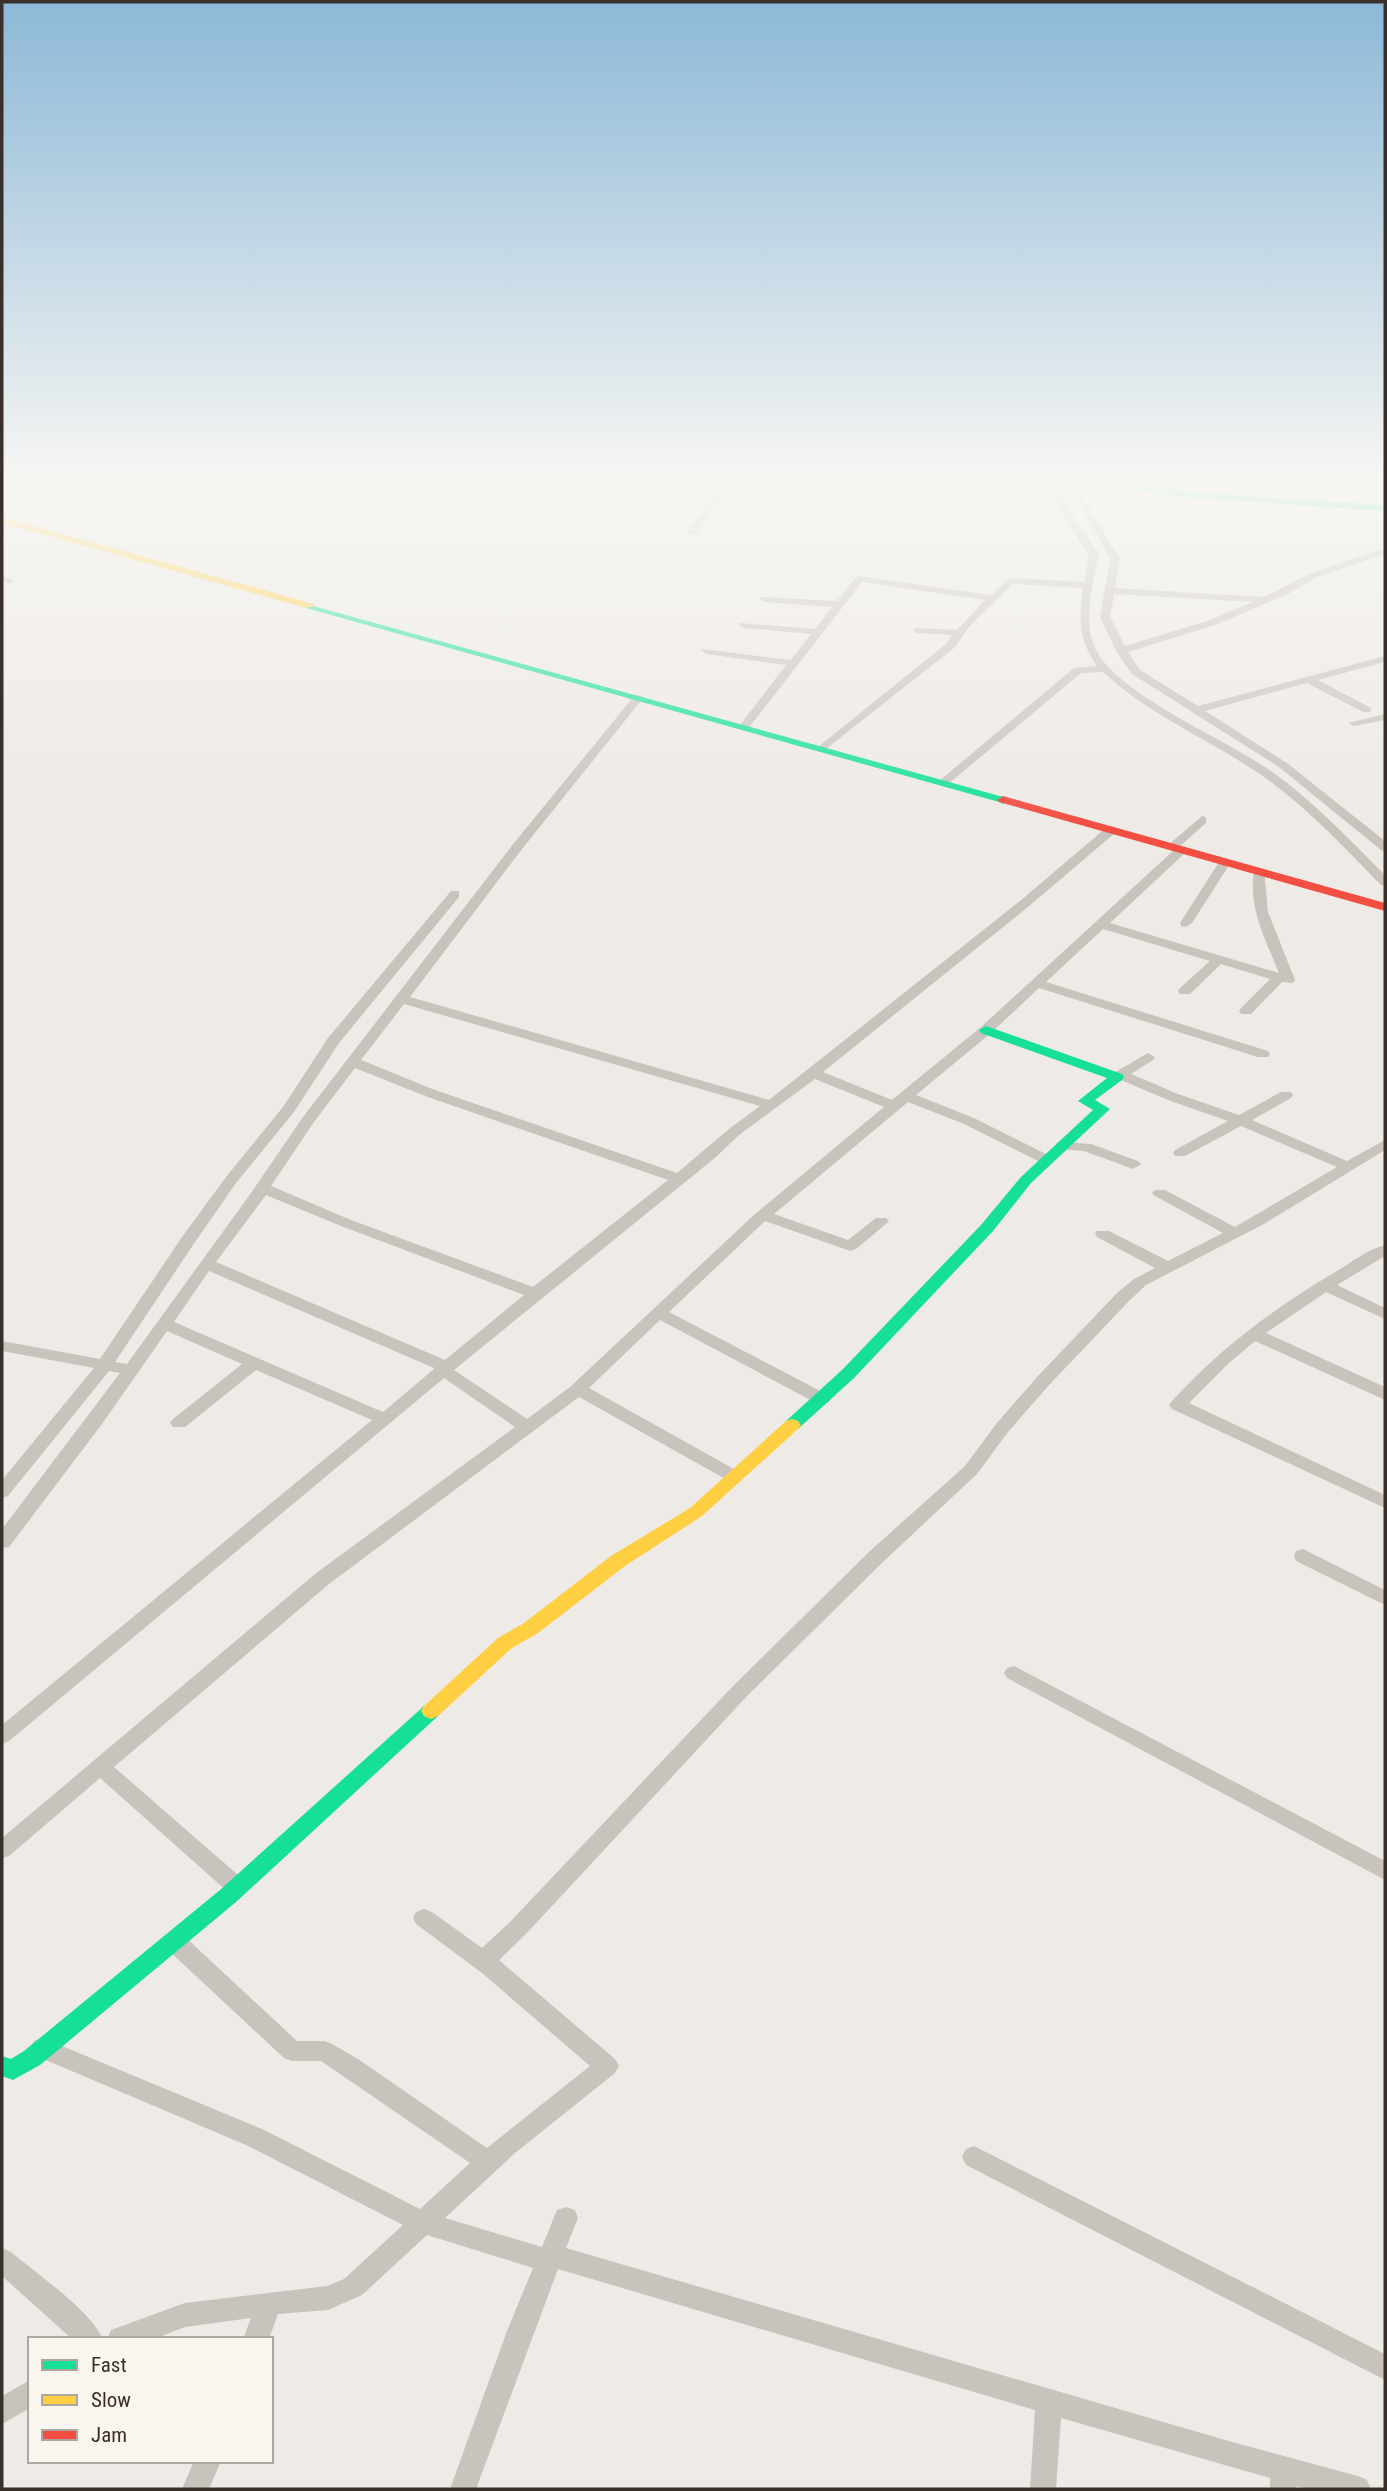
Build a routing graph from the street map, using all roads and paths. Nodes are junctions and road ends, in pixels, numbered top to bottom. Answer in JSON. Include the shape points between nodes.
{"nodes":[{"id":1,"x":269,"y":594,"type":"edge"},
{"id":2,"x":847,"y":594,"type":"edge"},
{"id":3,"x":966,"y":594,"type":"edge"},
{"id":4,"x":996,"y":594,"type":"edge"},
{"id":5,"x":1088,"y":594,"type":"edge"},
{"id":6,"x":1109,"y":594,"type":"edge"},
{"id":7,"x":1173,"y":594,"type":"edge"},
{"id":8,"x":1276,"y":594,"type":"edge"},
{"id":9,"x":765,"y":598,"type":"dead end"},
{"id":10,"x":992,"y":598,"type":"junction"},
{"id":11,"x":1266,"y":599,"type":"junction"},
{"id":12,"x":839,"y":604,"type":"junction"},
{"id":13,"x":744,"y":625,"type":"dead end"},
{"id":14,"x":918,"y":630,"type":"dead end"},
{"id":15,"x":817,"y":632,"type":"junction"},
{"id":16,"x":961,"y":633,"type":"junction"},
{"id":17,"x":707,"y":651,"type":"dead end"},
{"id":18,"x":1121,"y":651,"type":"junction"},
{"id":19,"x":1385,"y":659,"type":"edge"},
{"id":20,"x":793,"y":663,"type":"junction"},
{"id":21,"x":1103,"y":669,"type":"junction"},
{"id":22,"x":1308,"y":680,"type":"junction"},
{"id":23,"x":639,"y":697,"type":"junction"},
{"id":24,"x":1197,"y":710,"type":"junction"},
{"id":25,"x":1367,"y":710,"type":"dead end"},
{"id":26,"x":1385,"y":717,"type":"edge"},
{"id":27,"x":1354,"y":723,"type":"dead end"},
{"id":28,"x":744,"y":727,"type":"junction"},
{"id":29,"x":822,"y":748,"type":"junction"},
{"id":30,"x":943,"y":783,"type":"junction"},
{"id":31,"x":1202,"y":820,"type":"dead end"},
{"id":32,"x":1111,"y":830,"type":"junction"},
{"id":33,"x":1385,"y":846,"type":"edge"},
{"id":34,"x":1177,"y":848,"type":"junction"},
{"id":35,"x":1225,"y":862,"type":"junction"},
{"id":36,"x":1260,"y":872,"type":"junction"},
{"id":37,"x":1385,"y":882,"type":"edge"},
{"id":38,"x":455,"y":894,"type":"dead end"},
{"id":39,"x":1385,"y":907,"type":"edge"},
{"id":40,"x":1186,"y":923,"type":"dead end"},
{"id":41,"x":1101,"y":924,"type":"junction"},
{"id":42,"x":1220,"y":959,"type":"junction"},
{"id":43,"x":1280,"y":977,"type":"junction"},
{"id":44,"x":1036,"y":983,"type":"junction"},
{"id":45,"x":1185,"y":991,"type":"dead end"},
{"id":46,"x":403,"y":999,"type":"junction"},
{"id":47,"x":1246,"y":1011,"type":"dead end"},
{"id":48,"x":986,"y":1030,"type":"junction"},
{"id":49,"x":1263,"y":1054,"type":"dead end"},
{"id":50,"x":1148,"y":1057,"type":"dead end"},
{"id":51,"x":354,"y":1062,"type":"junction"},
{"id":52,"x":812,"y":1073,"type":"junction"},
{"id":53,"x":1119,"y":1076,"type":"junction"},
{"id":54,"x":1286,"y":1095,"type":"dead end"},
{"id":55,"x":900,"y":1101,"type":"junction"},
{"id":56,"x":771,"y":1105,"type":"junction"},
{"id":57,"x":1243,"y":1121,"type":"junction"},
{"id":58,"x":1385,"y":1144,"type":"edge"},
{"id":59,"x":1062,"y":1146,"type":"junction"},
{"id":60,"x":1180,"y":1153,"type":"dead end"},
{"id":61,"x":1047,"y":1160,"type":"junction"},
{"id":62,"x":1133,"y":1164,"type":"dead end"},
{"id":63,"x":1349,"y":1167,"type":"junction"},
{"id":64,"x":679,"y":1179,"type":"junction"},
{"id":65,"x":263,"y":1188,"type":"junction"},
{"id":66,"x":1160,"y":1193,"type":"dead end"},
{"id":67,"x":763,"y":1215,"type":"junction"},
{"id":68,"x":881,"y":1221,"type":"dead end"},
{"id":69,"x":1234,"y":1233,"type":"junction"},
{"id":70,"x":1103,"y":1234,"type":"dead end"},
{"id":71,"x":1385,"y":1250,"type":"edge"},
{"id":72,"x":206,"y":1264,"type":"junction"},
{"id":73,"x":1166,"y":1267,"type":"junction"},
{"id":74,"x":1325,"y":1285,"type":"junction"},
{"id":75,"x":536,"y":1294,"type":"junction"},
{"id":76,"x":659,"y":1313,"type":"junction"},
{"id":77,"x":1385,"y":1314,"type":"edge"},
{"id":78,"x":164,"y":1324,"type":"junction"},
{"id":79,"x":1255,"y":1335,"type":"junction"},
{"id":80,"x":2,"y":1346,"type":"edge"},
{"id":81,"x":254,"y":1363,"type":"junction"},
{"id":82,"x":103,"y":1365,"type":"junction"},
{"id":83,"x":444,"y":1368,"type":"junction"},
{"id":84,"x":131,"y":1370,"type":"junction"},
{"id":85,"x":578,"y":1389,"type":"junction"},
{"id":86,"x":1385,"y":1394,"type":"edge"},
{"id":87,"x":822,"y":1399,"type":"junction"},
{"id":88,"x":384,"y":1419,"type":"junction"},
{"id":89,"x":179,"y":1423,"type":"dead end"},
{"id":90,"x":527,"y":1427,"type":"junction"},
{"id":91,"x":735,"y":1477,"type":"junction"},
{"id":92,"x":2,"y":1492,"type":"edge"},
{"id":93,"x":1385,"y":1502,"type":"edge"},
{"id":94,"x":2,"y":1542,"type":"edge"},
{"id":95,"x":1303,"y":1556,"type":"dead end"},
{"id":96,"x":1385,"y":1598,"type":"edge"},
{"id":97,"x":1014,"y":1673,"type":"dead end"},
{"id":98,"x":2,"y":1736,"type":"edge"},
{"id":99,"x":100,"y":1766,"type":"junction"},
{"id":100,"x":2,"y":1850,"type":"edge"},
{"id":101,"x":1385,"y":1871,"type":"edge"},
{"id":102,"x":237,"y":1887,"type":"junction"},
{"id":103,"x":424,"y":1918,"type":"dead end"},
{"id":104,"x":175,"y":1942,"type":"junction"},
{"id":105,"x":483,"y":1961,"type":"junction"},
{"id":106,"x":42,"y":2048,"type":"junction"},
{"id":107,"x":2,"y":2066,"type":"edge"},
{"id":108,"x":974,"y":2157,"type":"dead end"},
{"id":109,"x":488,"y":2162,"type":"junction"},
{"id":110,"x":566,"y":2218,"type":"dead end"},
{"id":111,"x":422,"y":2222,"type":"junction"},
{"id":112,"x":549,"y":2258,"type":"junction"},
{"id":113,"x":2,"y":2260,"type":"edge"},
{"id":114,"x":269,"y":2303,"type":"junction"},
{"id":115,"x":88,"y":2337,"type":"edge"},
{"id":116,"x":125,"y":2337,"type":"edge"},
{"id":117,"x":257,"y":2337,"type":"edge"},
{"id":118,"x":1385,"y":2367,"type":"edge"},
{"id":119,"x":28,"y":2394,"type":"edge"},
{"id":120,"x":1049,"y":2401,"type":"junction"},
{"id":121,"x":2,"y":2412,"type":"edge"},
{"id":122,"x":207,"y":2463,"type":"edge"},
{"id":123,"x":1283,"y":2479,"type":"edge"},
{"id":124,"x":195,"y":2489,"type":"edge"},
{"id":125,"x":463,"y":2489,"type":"edge"},
{"id":126,"x":1043,"y":2489,"type":"edge"},
{"id":127,"x":1358,"y":2489,"type":"edge"}],
"edges":[{"from":1,"to":23,"type":"main road"},
{"from":2,"to":12,"type":"street"},
{"from":3,"to":10,"type":"street"},
{"from":4,"to":10,"type":"street"},
{"from":5,"to":21,"type":"street","via":[[1089,647]]},
{"from":6,"to":18,"type":"street","via":[[1105,617]]},
{"from":7,"to":11,"type":"street"},
{"from":8,"to":11,"type":"street"},
{"from":9,"to":12,"type":"street"},
{"from":10,"to":16,"type":"street"},
{"from":11,"to":18,"type":"street","via":[[1211,623]]},
{"from":12,"to":15,"type":"street"},
{"from":13,"to":15,"type":"street"},
{"from":14,"to":16,"type":"street"},
{"from":15,"to":20,"type":"street"},
{"from":16,"to":29,"type":"street"},
{"from":17,"to":20,"type":"street"},
{"from":18,"to":24,"type":"street","via":[[1136,672]]},
{"from":19,"to":22,"type":"street"},
{"from":20,"to":28,"type":"street"},
{"from":21,"to":30,"type":"street","via":[[1078,670]]},
{"from":21,"to":37,"type":"street","via":[[1129,690],[1264,772],[1330,827]]},
{"from":22,"to":24,"type":"street"},
{"from":22,"to":25,"type":"street"},
{"from":23,"to":28,"type":"main road"},
{"from":23,"to":46,"type":"street","via":[[518,846]]},
{"from":24,"to":33,"type":"street","via":[[1283,765]]},
{"from":26,"to":27,"type":"street"},
{"from":28,"to":29,"type":"main road"},
{"from":29,"to":30,"type":"main road"},
{"from":30,"to":32,"type":"main road"},
{"from":31,"to":34,"type":"street"},
{"from":32,"to":34,"type":"main road"},
{"from":32,"to":52,"type":"street"},
{"from":34,"to":35,"type":"main road"},
{"from":34,"to":41,"type":"street"},
{"from":35,"to":36,"type":"main road"},
{"from":35,"to":40,"type":"street"},
{"from":36,"to":39,"type":"main road"},
{"from":36,"to":43,"type":"street","via":[[1257,904],[1288,980]]},
{"from":38,"to":82,"type":"street","via":[[333,1041]]},
{"from":41,"to":42,"type":"street"},
{"from":41,"to":44,"type":"street"},
{"from":42,"to":43,"type":"street"},
{"from":42,"to":45,"type":"street"},
{"from":43,"to":47,"type":"street"},
{"from":44,"to":48,"type":"street"},
{"from":44,"to":49,"type":"street"},
{"from":46,"to":51,"type":"street"},
{"from":46,"to":56,"type":"street"},
{"from":48,"to":53,"type":"main road"},
{"from":48,"to":55,"type":"street"},
{"from":50,"to":53,"type":"street"},
{"from":51,"to":64,"type":"street","via":[[429,1093]]},
{"from":51,"to":65,"type":"street"},
{"from":52,"to":55,"type":"street"},
{"from":52,"to":56,"type":"street"},
{"from":53,"to":57,"type":"street"},
{"from":53,"to":59,"type":"main road","via":[[1085,1101],[1103,1109]]},
{"from":54,"to":57,"type":"street"},
{"from":55,"to":61,"type":"street","via":[[969,1121]]},
{"from":55,"to":67,"type":"street"},
{"from":56,"to":64,"type":"street"},
{"from":57,"to":60,"type":"street"},
{"from":57,"to":63,"type":"street"},
{"from":58,"to":63,"type":"street"},
{"from":59,"to":61,"type":"main road"},
{"from":59,"to":62,"type":"street","via":[[1086,1147]]},
{"from":61,"to":87,"type":"main road","via":[[925,1295]]},
{"from":63,"to":69,"type":"street"},
{"from":64,"to":75,"type":"street"},
{"from":65,"to":72,"type":"street"},
{"from":65,"to":75,"type":"street"},
{"from":66,"to":69,"type":"street"},
{"from":67,"to":68,"type":"street","via":[[850,1246]]},
{"from":67,"to":76,"type":"street"},
{"from":69,"to":73,"type":"street"},
{"from":70,"to":73,"type":"street"},
{"from":71,"to":74,"type":"street"},
{"from":72,"to":78,"type":"street"},
{"from":72,"to":83,"type":"street"},
{"from":73,"to":105,"type":"street","via":[[1112,1306],[1002,1428],[971,1470],[783,1648]]},
{"from":74,"to":77,"type":"street"},
{"from":74,"to":79,"type":"street"},
{"from":75,"to":83,"type":"street"},
{"from":76,"to":85,"type":"street"},
{"from":76,"to":87,"type":"street"},
{"from":78,"to":81,"type":"street"},
{"from":78,"to":84,"type":"street"},
{"from":79,"to":86,"type":"street"},
{"from":79,"to":93,"type":"street","via":[[1203,1376],[1178,1405]]},
{"from":80,"to":82,"type":"street"},
{"from":81,"to":88,"type":"street"},
{"from":81,"to":89,"type":"street"},
{"from":82,"to":84,"type":"street"},
{"from":82,"to":92,"type":"street"},
{"from":83,"to":88,"type":"street"},
{"from":83,"to":90,"type":"street"},
{"from":84,"to":94,"type":"street"},
{"from":85,"to":90,"type":"street"},
{"from":85,"to":91,"type":"street"},
{"from":87,"to":91,"type":"main road"},
{"from":88,"to":98,"type":"street"},
{"from":90,"to":99,"type":"street","via":[[322,1579]]},
{"from":91,"to":102,"type":"main road","via":[[696,1512],[618,1561],[505,1643]]},
{"from":95,"to":96,"type":"street"},
{"from":97,"to":101,"type":"street"},
{"from":99,"to":100,"type":"street"},
{"from":99,"to":102,"type":"street"},
{"from":102,"to":104,"type":"main road"},
{"from":103,"to":105,"type":"street"},
{"from":104,"to":106,"type":"main road"},
{"from":104,"to":109,"type":"street","via":[[292,2051],[324,2050]]},
{"from":105,"to":109,"type":"street","via":[[607,2066]]},
{"from":106,"to":107,"type":"main road","via":[[13,2070]]},
{"from":106,"to":111,"type":"street","via":[[254,2137]]},
{"from":108,"to":118,"type":"street"},
{"from":109,"to":111,"type":"street"},
{"from":110,"to":112,"type":"street"},
{"from":111,"to":112,"type":"street"},
{"from":111,"to":114,"type":"street","via":[[353,2287],[328,2298]]},
{"from":112,"to":120,"type":"street"},
{"from":112,"to":125,"type":"street"},
{"from":113,"to":115,"type":"street"},
{"from":114,"to":116,"type":"street","via":[[185,2315]]},
{"from":114,"to":117,"type":"street"},
{"from":119,"to":121,"type":"street"},
{"from":120,"to":123,"type":"street"},
{"from":120,"to":126,"type":"street"},
{"from":122,"to":124,"type":"street"},
{"from":123,"to":127,"type":"street"}]}
